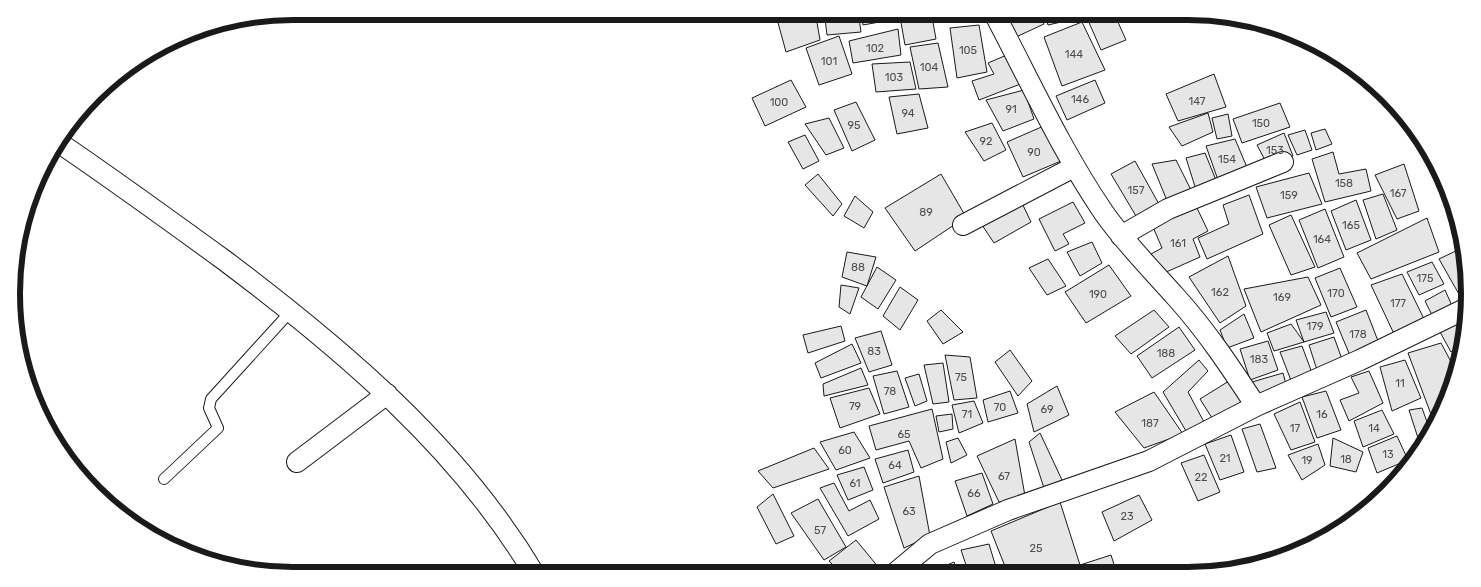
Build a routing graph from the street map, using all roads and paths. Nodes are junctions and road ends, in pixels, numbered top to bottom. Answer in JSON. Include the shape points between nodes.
{"nodes":[{"id":1,"x":998,"y":20,"type":"edge"},
{"id":2,"x":64,"y":146,"type":"edge"},
{"id":3,"x":1283,"y":162,"type":"dead end"},
{"id":4,"x":1074,"y":167,"type":"junction"},
{"id":5,"x":963,"y":225,"type":"dead end"},
{"id":6,"x":1121,"y":236,"type":"junction"},
{"id":7,"x":291,"y":311,"type":"junction"},
{"id":8,"x":1460,"y":311,"type":"edge"},
{"id":9,"x":387,"y":394,"type":"junction"},
{"id":10,"x":1256,"y":406,"type":"junction"},
{"id":11,"x":298,"y":462,"type":"dead end"},
{"id":12,"x":164,"y":479,"type":"dead end"},
{"id":13,"x":530,"y":567,"type":"edge"},
{"id":14,"x":902,"y":567,"type":"edge"}],
"edges":[{"from":1,"to":4,"type":"street"},
{"from":2,"to":7,"type":"street","via":[[125,187]]},
{"from":3,"to":6,"type":"street","via":[[1168,209]]},
{"from":4,"to":5,"type":"street"},
{"from":4,"to":6,"type":"street"},
{"from":6,"to":10,"type":"street","via":[[1220,351]]},
{"from":7,"to":9,"type":"street"},
{"from":7,"to":12,"type":"lane","via":[[211,399],[209,408],[218,428]]},
{"from":8,"to":10,"type":"street"},
{"from":9,"to":11,"type":"street"},
{"from":9,"to":13,"type":"street","via":[[468,480]]},
{"from":10,"to":14,"type":"street","via":[[1149,461],[1008,510],[930,544]]}]}
